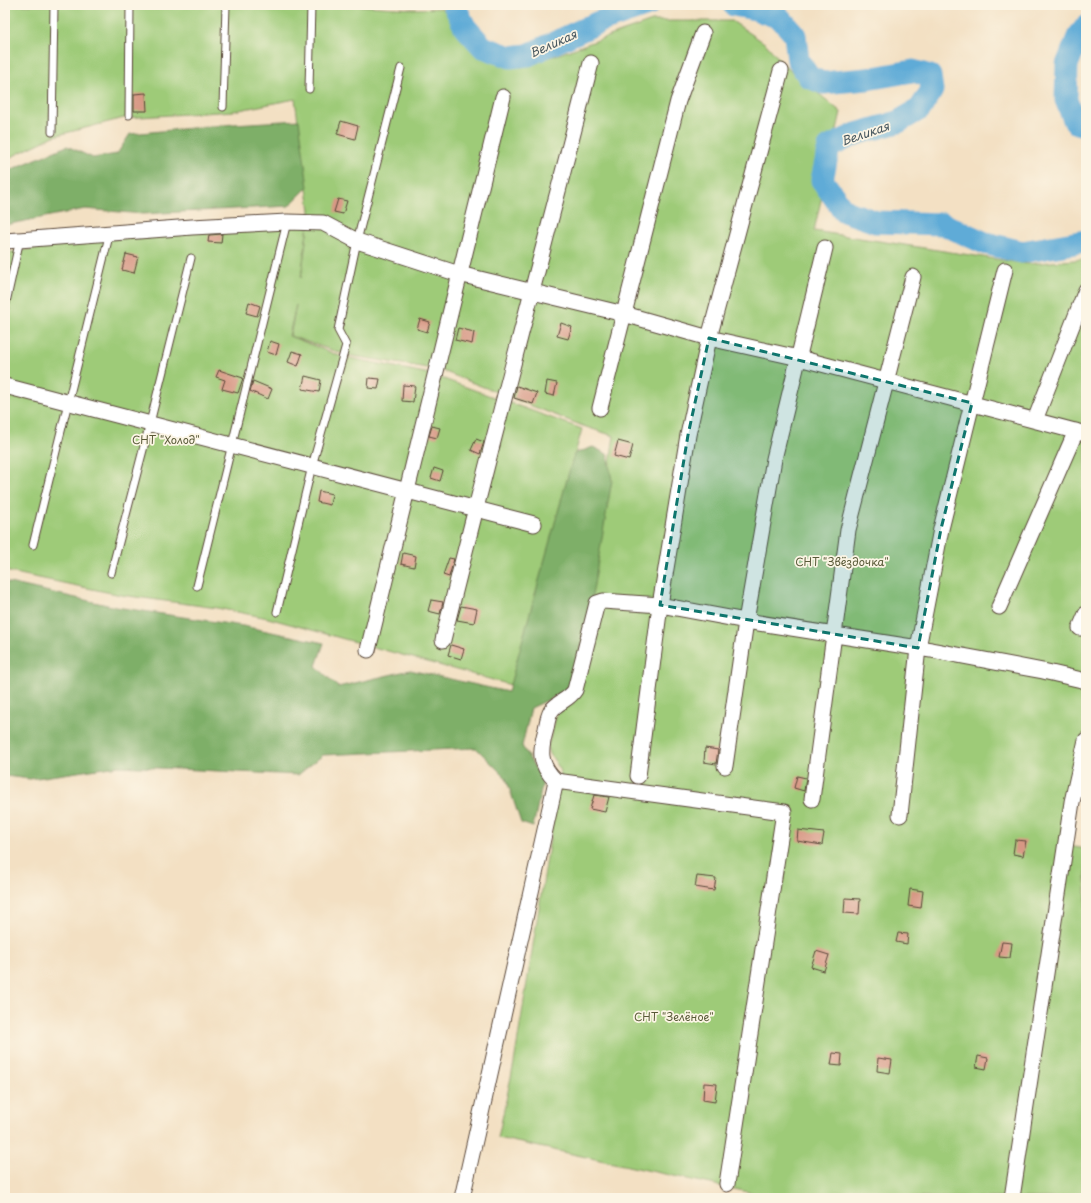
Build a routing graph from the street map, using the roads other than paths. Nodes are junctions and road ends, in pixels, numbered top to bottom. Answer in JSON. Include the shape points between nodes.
{"nodes":[{"id":1,"x":54,"y":5,"type":"edge"},
{"id":2,"x":130,"y":5,"type":"edge"},
{"id":3,"x":226,"y":5,"type":"edge"},
{"id":4,"x":312,"y":5,"type":"edge"},
{"id":5,"x":703,"y":33,"type":"dead end"},
{"id":6,"x":591,"y":63,"type":"dead end"},
{"id":7,"x":401,"y":68,"type":"dead end"},
{"id":8,"x":780,"y":71,"type":"dead end"},
{"id":9,"x":309,"y":89,"type":"dead end"},
{"id":10,"x":503,"y":97,"type":"dead end"},
{"id":11,"x":224,"y":107,"type":"dead end"},
{"id":12,"x":129,"y":115,"type":"dead end"},
{"id":13,"x":52,"y":132,"type":"dead end"},
{"id":14,"x":287,"y":222,"type":"junction"},
{"id":15,"x":110,"y":232,"type":"junction"},
{"id":16,"x":20,"y":239,"type":"junction"},
{"id":17,"x":5,"y":241,"type":"edge"},
{"id":18,"x":357,"y":241,"type":"junction"},
{"id":19,"x":825,"y":248,"type":"dead end"},
{"id":20,"x":191,"y":258,"type":"dead end"},
{"id":21,"x":1005,"y":270,"type":"dead end"},
{"id":22,"x":459,"y":274,"type":"junction"},
{"id":23,"x":913,"y":277,"type":"dead end"},
{"id":24,"x":1086,"y":290,"type":"edge"},
{"id":25,"x":533,"y":292,"type":"junction"},
{"id":26,"x":5,"y":307,"type":"edge"},
{"id":27,"x":624,"y":314,"type":"junction"},
{"id":28,"x":709,"y":338,"type":"junction"},
{"id":29,"x":799,"y":358,"type":"junction"},
{"id":30,"x":886,"y":380,"type":"junction"},
{"id":31,"x":5,"y":386,"type":"edge"},
{"id":32,"x":70,"y":402,"type":"junction"},
{"id":33,"x":972,"y":403,"type":"junction"},
{"id":34,"x":600,"y":408,"type":"dead end"},
{"id":35,"x":1035,"y":420,"type":"junction"},
{"id":36,"x":150,"y":423,"type":"junction"},
{"id":37,"x":1081,"y":433,"type":"edge"},
{"id":38,"x":231,"y":445,"type":"junction"},
{"id":39,"x":312,"y":466,"type":"junction"},
{"id":40,"x":408,"y":492,"type":"junction"},
{"id":41,"x":475,"y":509,"type":"junction"},
{"id":42,"x":534,"y":524,"type":"dead end"},
{"id":43,"x":33,"y":545,"type":"dead end"},
{"id":44,"x":110,"y":573,"type":"dead end"},
{"id":45,"x":197,"y":586,"type":"dead end"},
{"id":46,"x":660,"y":605,"type":"junction"},
{"id":47,"x":999,"y":607,"type":"dead end"},
{"id":48,"x":277,"y":612,"type":"dead end"},
{"id":49,"x":1086,"y":614,"type":"edge"},
{"id":50,"x":746,"y":621,"type":"junction"},
{"id":51,"x":1080,"y":628,"type":"dead end"},
{"id":52,"x":834,"y":635,"type":"junction"},
{"id":53,"x":443,"y":640,"type":"dead end"},
{"id":54,"x":918,"y":648,"type":"junction"},
{"id":55,"x":368,"y":650,"type":"dead end"},
{"id":56,"x":1086,"y":681,"type":"edge"},
{"id":57,"x":1086,"y":740,"type":"edge"},
{"id":58,"x":725,"y":766,"type":"dead end"},
{"id":59,"x":638,"y":776,"type":"dead end"},
{"id":60,"x":556,"y":780,"type":"junction"},
{"id":61,"x":812,"y":799,"type":"dead end"},
{"id":62,"x":900,"y":815,"type":"dead end"},
{"id":63,"x":727,"y":1184,"type":"dead end"},
{"id":64,"x":462,"y":1198,"type":"edge"},
{"id":65,"x":1012,"y":1198,"type":"edge"}],
"edges":[{"from":1,"to":13,"type":"lane"},
{"from":2,"to":12,"type":"lane"},
{"from":3,"to":11,"type":"lane"},
{"from":4,"to":9,"type":"lane"},
{"from":5,"to":27,"type":"street","via":[[678,101]]},
{"from":6,"to":25,"type":"street"},
{"from":7,"to":18,"type":"lane"},
{"from":8,"to":28,"type":"street"},
{"from":10,"to":22,"type":"street"},
{"from":14,"to":15,"type":"street"},
{"from":14,"to":18,"type":"street","via":[[323,223]]},
{"from":14,"to":38,"type":"lane"},
{"from":15,"to":16,"type":"street"},
{"from":15,"to":32,"type":"lane"},
{"from":16,"to":17,"type":"street"},
{"from":16,"to":26,"type":"lane"},
{"from":18,"to":22,"type":"street"},
{"from":18,"to":39,"type":"lane","via":[[338,330],[346,345]]},
{"from":19,"to":29,"type":"street"},
{"from":20,"to":36,"type":"lane"},
{"from":21,"to":33,"type":"street"},
{"from":22,"to":25,"type":"street"},
{"from":22,"to":40,"type":"street"},
{"from":23,"to":30,"type":"street"},
{"from":24,"to":35,"type":"street"},
{"from":25,"to":27,"type":"street"},
{"from":25,"to":41,"type":"street"},
{"from":27,"to":28,"type":"street"},
{"from":27,"to":34,"type":"street"},
{"from":28,"to":29,"type":"street"},
{"from":28,"to":46,"type":"street","via":[[688,435]]},
{"from":29,"to":30,"type":"street"},
{"from":29,"to":50,"type":"street","via":[[774,459]]},
{"from":30,"to":33,"type":"street"},
{"from":30,"to":52,"type":"street","via":[[848,530]]},
{"from":31,"to":32,"type":"street"},
{"from":32,"to":36,"type":"street"},
{"from":32,"to":43,"type":"lane"},
{"from":33,"to":35,"type":"street"},
{"from":33,"to":54,"type":"street","via":[[941,529]]},
{"from":35,"to":37,"type":"street"},
{"from":36,"to":38,"type":"street"},
{"from":36,"to":44,"type":"lane"},
{"from":37,"to":47,"type":"street"},
{"from":38,"to":39,"type":"street"},
{"from":38,"to":45,"type":"lane"},
{"from":39,"to":40,"type":"street"},
{"from":39,"to":48,"type":"lane"},
{"from":40,"to":41,"type":"street"},
{"from":40,"to":55,"type":"street"},
{"from":41,"to":42,"type":"street"},
{"from":41,"to":53,"type":"street"},
{"from":46,"to":50,"type":"street"},
{"from":46,"to":59,"type":"street"},
{"from":46,"to":60,"type":"street","via":[[603,600],[597,603],[574,690],[571,696],[552,711],[541,745],[544,764]]},
{"from":49,"to":51,"type":"street"},
{"from":50,"to":52,"type":"street"},
{"from":50,"to":58,"type":"street"},
{"from":52,"to":54,"type":"street"},
{"from":52,"to":61,"type":"street"},
{"from":54,"to":56,"type":"street"},
{"from":54,"to":62,"type":"street"},
{"from":57,"to":65,"type":"street","via":[[1072,802]]},
{"from":60,"to":63,"type":"street","via":[[784,812]]},
{"from":60,"to":64,"type":"street"}]}
